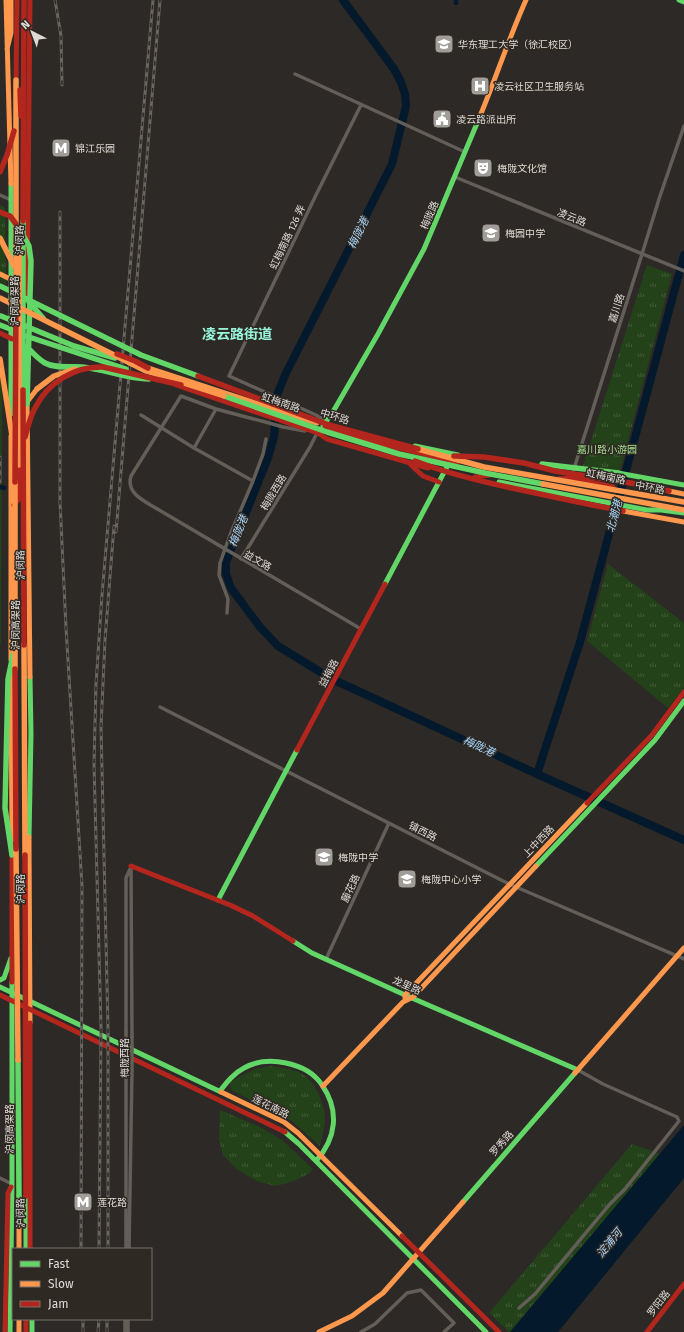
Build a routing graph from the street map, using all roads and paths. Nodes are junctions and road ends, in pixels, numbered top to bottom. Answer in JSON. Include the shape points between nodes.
{"nodes":[{"id":1,"x":6,"y":0,"type":"edge"},
{"id":2,"x":11,"y":0,"type":"edge"},
{"id":3,"x":16,"y":0,"type":"edge"},
{"id":4,"x":25,"y":0,"type":"edge"},
{"id":5,"x":30,"y":0,"type":"edge"},
{"id":6,"x":526,"y":0,"type":"edge"},
{"id":7,"x":678,"y":0,"type":"edge"},
{"id":8,"x":684,"y":2,"type":"edge"},
{"id":9,"x":11,"y":33,"type":"junction"},
{"id":10,"x":15,"y":45,"type":"junction"},
{"id":11,"x":7,"y":49,"type":"junction"},
{"id":12,"x":8,"y":72,"type":"junction"},
{"id":13,"x":295,"y":74,"type":"dead end"},
{"id":14,"x":15,"y":82,"type":"junction"},
{"id":15,"x":18,"y":91,"type":"junction"},
{"id":16,"x":361,"y":105,"type":"junction"},
{"id":17,"x":16,"y":124,"type":"junction"},
{"id":18,"x":684,"y":126,"type":"edge"},
{"id":19,"x":464,"y":152,"type":"junction"},
{"id":20,"x":0,"y":172,"type":"edge"},
{"id":21,"x":455,"y":177,"type":"junction"},
{"id":22,"x":0,"y":195,"type":"edge"},
{"id":23,"x":11,"y":200,"type":"junction"},
{"id":24,"x":0,"y":212,"type":"edge"},
{"id":25,"x":0,"y":238,"type":"edge"},
{"id":26,"x":642,"y":254,"type":"junction"},
{"id":27,"x":15,"y":271,"type":"junction"},
{"id":28,"x":684,"y":271,"type":"edge"},
{"id":29,"x":0,"y":274,"type":"edge"},
{"id":30,"x":10,"y":279,"type":"junction"},
{"id":31,"x":0,"y":286,"type":"edge"},
{"id":32,"x":27,"y":288,"type":"junction"},
{"id":33,"x":0,"y":298,"type":"edge"},
{"id":34,"x":0,"y":316,"type":"edge"},
{"id":35,"x":0,"y":325,"type":"edge"},
{"id":36,"x":0,"y":333,"type":"edge"},
{"id":37,"x":19,"y":336,"type":"junction"},
{"id":38,"x":10,"y":338,"type":"junction"},
{"id":39,"x":27,"y":348,"type":"junction"},
{"id":40,"x":0,"y":359,"type":"edge"},
{"id":41,"x":82,"y":367,"type":"junction"},
{"id":42,"x":148,"y":368,"type":"junction"},
{"id":43,"x":155,"y":378,"type":"junction"},
{"id":44,"x":204,"y":389,"type":"junction"},
{"id":45,"x":27,"y":402,"type":"junction"},
{"id":46,"x":216,"y":409,"type":"junction"},
{"id":47,"x":141,"y":415,"type":"dead end"},
{"id":48,"x":324,"y":423,"type":"junction"},
{"id":49,"x":161,"y":428,"type":"junction"},
{"id":50,"x":318,"y":433,"type":"junction"},
{"id":51,"x":364,"y":433,"type":"junction"},
{"id":52,"x":25,"y":437,"type":"junction"},
{"id":53,"x":266,"y":440,"type":"dead end"},
{"id":54,"x":373,"y":442,"type":"junction"},
{"id":55,"x":364,"y":443,"type":"junction"},
{"id":56,"x":194,"y":448,"type":"junction"},
{"id":57,"x":376,"y":454,"type":"junction"},
{"id":58,"x":399,"y":454,"type":"junction"},
{"id":59,"x":452,"y":454,"type":"junction"},
{"id":60,"x":444,"y":456,"type":"junction"},
{"id":61,"x":524,"y":463,"type":"junction"},
{"id":62,"x":20,"y":464,"type":"junction"},
{"id":63,"x":411,"y":464,"type":"junction"},
{"id":64,"x":449,"y":464,"type":"junction"},
{"id":65,"x":574,"y":465,"type":"junction"},
{"id":66,"x":443,"y":472,"type":"junction"},
{"id":67,"x":564,"y":473,"type":"junction"},
{"id":68,"x":490,"y":475,"type":"junction"},
{"id":69,"x":475,"y":477,"type":"junction"},
{"id":70,"x":571,"y":478,"type":"junction"},
{"id":71,"x":253,"y":481,"type":"junction"},
{"id":72,"x":439,"y":482,"type":"junction"},
{"id":73,"x":524,"y":482,"type":"junction"},
{"id":74,"x":684,"y":485,"type":"edge"},
{"id":75,"x":534,"y":489,"type":"junction"},
{"id":76,"x":567,"y":489,"type":"junction"},
{"id":77,"x":683,"y":494,"type":"edge"},
{"id":78,"x":566,"y":496,"type":"junction"},
{"id":79,"x":606,"y":499,"type":"junction"},
{"id":80,"x":684,"y":502,"type":"edge"},
{"id":81,"x":625,"y":506,"type":"junction"},
{"id":82,"x":11,"y":510,"type":"junction"},
{"id":83,"x":682,"y":511,"type":"edge"},
{"id":84,"x":684,"y":522,"type":"edge"},
{"id":85,"x":225,"y":550,"type":"junction"},
{"id":86,"x":242,"y":560,"type":"junction"},
{"id":87,"x":227,"y":613,"type":"dead end"},
{"id":88,"x":361,"y":629,"type":"junction"},
{"id":89,"x":16,"y":642,"type":"junction"},
{"id":90,"x":684,"y":692,"type":"edge"},
{"id":91,"x":684,"y":701,"type":"edge"},
{"id":92,"x":160,"y":706,"type":"dead end"},
{"id":93,"x":286,"y":771,"type":"junction"},
{"id":94,"x":389,"y":823,"type":"junction"},
{"id":95,"x":12,"y":855,"type":"junction"},
{"id":96,"x":132,"y":866,"type":"junction"},
{"id":97,"x":509,"y":884,"type":"junction"},
{"id":98,"x":516,"y":887,"type":"junction"},
{"id":99,"x":218,"y":900,"type":"junction"},
{"id":100,"x":684,"y":948,"type":"edge"},
{"id":101,"x":678,"y":955,"type":"junction"},
{"id":102,"x":11,"y":958,"type":"junction"},
{"id":103,"x":326,"y":959,"type":"junction"},
{"id":104,"x":684,"y":959,"type":"edge"},
{"id":105,"x":0,"y":980,"type":"edge"},
{"id":106,"x":0,"y":987,"type":"edge"},
{"id":107,"x":11,"y":991,"type":"junction"},
{"id":108,"x":0,"y":995,"type":"edge"},
{"id":109,"x":405,"y":995,"type":"junction"},
{"id":110,"x":413,"y":997,"type":"junction"},
{"id":111,"x":11,"y":1000,"type":"junction"},
{"id":112,"x":30,"y":1001,"type":"junction"},
{"id":113,"x":403,"y":1002,"type":"junction"},
{"id":114,"x":30,"y":1010,"type":"junction"},
{"id":115,"x":578,"y":1070,"type":"junction"},
{"id":116,"x":323,"y":1086,"type":"junction"},
{"id":117,"x":220,"y":1092,"type":"junction"},
{"id":118,"x":321,"y":1156,"type":"junction"},
{"id":119,"x":316,"y":1161,"type":"junction"},
{"id":120,"x":0,"y":1178,"type":"edge"},
{"id":121,"x":12,"y":1184,"type":"junction"},
{"id":122,"x":29,"y":1186,"type":"junction"},
{"id":123,"x":19,"y":1248,"type":"edge"},
{"id":124,"x":26,"y":1248,"type":"edge"},
{"id":125,"x":30,"y":1248,"type":"edge"},
{"id":126,"x":126,"y":1248,"type":"edge"},
{"id":127,"x":129,"y":1248,"type":"edge"},
{"id":128,"x":418,"y":1252,"type":"junction"},
{"id":129,"x":413,"y":1258,"type":"junction"},
{"id":130,"x":684,"y":1284,"type":"edge"},
{"id":131,"x":519,"y":1308,"type":"dead end"},
{"id":132,"x":19,"y":1320,"type":"edge"},
{"id":133,"x":26,"y":1320,"type":"edge"},
{"id":134,"x":32,"y":1320,"type":"edge"},
{"id":135,"x":125,"y":1320,"type":"edge"},
{"id":136,"x":128,"y":1320,"type":"edge"},
{"id":137,"x":5,"y":1332,"type":"edge"},
{"id":138,"x":10,"y":1332,"type":"edge"},
{"id":139,"x":19,"y":1332,"type":"edge"},
{"id":140,"x":26,"y":1332,"type":"edge"},
{"id":141,"x":32,"y":1332,"type":"edge"},
{"id":142,"x":125,"y":1332,"type":"edge"},
{"id":143,"x":128,"y":1332,"type":"edge"},
{"id":144,"x":318,"y":1332,"type":"edge"},
{"id":145,"x":361,"y":1332,"type":"edge"},
{"id":146,"x":444,"y":1332,"type":"edge"},
{"id":147,"x":486,"y":1332,"type":"edge"},
{"id":148,"x":499,"y":1332,"type":"edge"},
{"id":149,"x":647,"y":1332,"type":"edge"}],
"edges":[{"from":1,"to":11,"type":"main road","name":"沪闵路"},
{"from":2,"to":9,"type":"main road"},
{"from":3,"to":10,"type":"main road","name":"沪闵路"},
{"from":3,"to":17,"type":"main road","name":"沪闵高架路","bridge":true},
{"from":4,"to":15,"type":"main road"},
{"from":4,"to":62,"type":"main road","name":"沪闵高架路","bridge":true},
{"from":5,"to":32,"type":"main road","name":"沪闵路"},
{"from":6,"to":19,"type":"main road","name":"梅陇路"},
{"from":7,"to":8,"type":"main road"},
{"from":9,"to":10,"type":"main road"},
{"from":9,"to":11,"type":"main road"},
{"from":10,"to":14,"type":"main road","name":"沪闵路"},
{"from":11,"to":12,"type":"main road","name":"沪闵路"},
{"from":12,"to":14,"type":"main road","name":"沪闵路"},
{"from":12,"to":23,"type":"main road","name":"沪闵路"},
{"from":13,"to":16,"type":"street"},
{"from":14,"to":15,"type":"main road","name":"沪闵路"},
{"from":15,"to":37,"type":"main road","name":"沪闵路","bridge":true},
{"from":15,"to":42,"type":"main road","bridge":true,"via":[[22,191],[20,281],[25,295],[38,313],[54,326],[84,342]]},
{"from":16,"to":19,"type":"street"},
{"from":16,"to":48,"type":"street","name":"虹梅南路 126 弄","via":[[229,376],[316,415]]},
{"from":17,"to":20,"type":"main road","bridge":true},
{"from":17,"to":27,"type":"main road","name":"沪闵高架路","bridge":true},
{"from":18,"to":26,"type":"street","name":"嘉川路"},
{"from":19,"to":21,"type":"main road","name":"梅陇路"},
{"from":21,"to":26,"type":"street","name":"凌云路"},
{"from":21,"to":48,"type":"main road","name":"梅陇路","via":[[410,276],[354,376]]},
{"from":22,"to":23,"type":"street"},
{"from":23,"to":30,"type":"main road","name":"沪闵路"},
{"from":24,"to":52,"type":"main road","bridge":true,"via":[[10,216],[25,237],[31,261]]},
{"from":25,"to":27,"type":"main road","bridge":true},
{"from":26,"to":28,"type":"street","name":"凌云路"},
{"from":26,"to":65,"type":"street","name":"嘉川路"},
{"from":27,"to":62,"type":"main road","name":"沪闵高架路","bridge":true},
{"from":29,"to":30,"type":"main road"},
{"from":30,"to":32,"type":"main road"},
{"from":30,"to":38,"type":"main road","name":"沪闵路"},
{"from":31,"to":60,"type":"main road","name":"中环路","bridge":true,"via":[[141,355],[329,425]]},
{"from":32,"to":39,"type":"main road","name":"沪闵路"},
{"from":33,"to":44,"type":"main road","name":"中环路","bridge":true,"via":[[146,371]]},
{"from":34,"to":42,"type":"main road","name":"虹梅南路","bridge":true,"via":[[74,346]]},
{"from":35,"to":43,"type":"main road","name":"虹梅南路","bridge":true,"via":[[72,352]]},
{"from":36,"to":38,"type":"main road"},
{"from":37,"to":41,"type":"main road","bridge":true,"via":[[29,350],[42,361],[66,367]]},
{"from":37,"to":62,"type":"main road","name":"沪闵路","bridge":true},
{"from":38,"to":39,"type":"main road"},
{"from":38,"to":82,"type":"main road","name":"沪闵路"},
{"from":39,"to":45,"type":"main road","name":"沪闵路"},
{"from":40,"to":62,"type":"main road","bridge":true},
{"from":41,"to":43,"type":"main road","bridge":true,"via":[[139,379]]},
{"from":41,"to":45,"type":"main road","bridge":true,"via":[[54,376],[36,389]]},
{"from":42,"to":48,"type":"main road","name":"虹梅南路","bridge":true},
{"from":43,"to":50,"type":"main road","name":"虹梅南路","bridge":true},
{"from":44,"to":52,"type":"main road","bridge":true,"via":[[160,382],[101,367],[80,370],[57,381],[46,391],[34,409]]},
{"from":44,"to":58,"type":"main road","name":"中环路","bridge":true},
{"from":45,"to":112,"type":"main road","name":"沪闵路","via":[[31,734]]},
{"from":46,"to":49,"type":"street","via":[[181,396]]},
{"from":46,"to":50,"type":"street","via":[[283,427]]},
{"from":46,"to":56,"type":"street"},
{"from":47,"to":49,"type":"street"},
{"from":48,"to":51,"type":"main road","name":"虹梅南路"},
{"from":48,"to":54,"type":"main road","name":"虹梅南路"},
{"from":49,"to":56,"type":"street"},
{"from":49,"to":85,"type":"street","name":"益文路","via":[[131,476],[129,481],[132,491]]},
{"from":50,"to":55,"type":"main road","name":"虹梅南路","via":[[328,433]]},
{"from":50,"to":57,"type":"main road","name":"虹梅南路","via":[[327,439]]},
{"from":50,"to":86,"type":"street","name":"梅陇西路"},
{"from":51,"to":54,"type":"main road"},
{"from":51,"to":59,"type":"main road","name":"虹梅南路"},
{"from":52,"to":62,"type":"main road","bridge":true},
{"from":53,"to":71,"type":"street"},
{"from":54,"to":64,"type":"main road","name":"虹梅南路"},
{"from":55,"to":57,"type":"main road"},
{"from":55,"to":64,"type":"main road","name":"虹梅南路"},
{"from":56,"to":71,"type":"street"},
{"from":57,"to":63,"type":"main road","name":"虹梅南路"},
{"from":58,"to":81,"type":"main road","bridge":true,"via":[[433,468],[581,504]]},
{"from":58,"to":83,"type":"main road","name":"中环路","bridge":true},
{"from":59,"to":64,"type":"main road","name":"益梅路"},
{"from":59,"to":67,"type":"main road","name":"虹梅南路","via":[[550,468]]},
{"from":60,"to":61,"type":"main road","bridge":true,"via":[[484,457]]},
{"from":60,"to":80,"type":"main road","name":"中环路","bridge":true,"via":[[484,467]]},
{"from":61,"to":74,"type":"main road","bridge":true,"via":[[584,468]]},
{"from":61,"to":77,"type":"main road","bridge":true},
{"from":62,"to":82,"type":"main road","name":"沪闵路","via":[[19,499]]},
{"from":62,"to":89,"type":"main road","name":"沪闵高架路","bridge":true},
{"from":62,"to":124,"type":"main road","name":"沪闵高架路","bridge":true},
{"from":63,"to":66,"type":"main road","name":"虹梅南路"},
{"from":63,"to":72,"type":"main road","via":[[423,476]]},
{"from":64,"to":66,"type":"main road","name":"益梅路"},
{"from":64,"to":68,"type":"main road","name":"虹梅南路"},
{"from":64,"to":70,"type":"main road","name":"虹梅南路","via":[[555,479]]},
{"from":65,"to":67,"type":"main road"},
{"from":65,"to":70,"type":"street","name":"嘉川路"},
{"from":66,"to":69,"type":"main road","name":"虹梅南路"},
{"from":66,"to":72,"type":"main road","name":"益梅路"},
{"from":67,"to":70,"type":"main road","name":"虹梅南路"},
{"from":68,"to":69,"type":"main road"},
{"from":68,"to":73,"type":"main road","name":"虹梅南路"},
{"from":69,"to":75,"type":"main road","name":"虹梅南路"},
{"from":70,"to":76,"type":"street","name":"嘉川路"},
{"from":70,"to":80,"type":"main road","name":"虹梅南路","bridge":true},
{"from":71,"to":85,"type":"street"},
{"from":72,"to":88,"type":"main road","name":"益梅路"},
{"from":73,"to":75,"type":"main road"},
{"from":73,"to":76,"type":"main road","name":"虹梅南路"},
{"from":75,"to":78,"type":"main road","name":"虹梅南路"},
{"from":76,"to":78,"type":"street","name":"嘉川路"},
{"from":76,"to":79,"type":"main road","name":"虹梅南路"},
{"from":78,"to":79,"type":"main road","name":"虹梅南路"},
{"from":79,"to":81,"type":"main road","name":"虹梅南路","bridge":true},
{"from":81,"to":83,"type":"main road","name":"虹梅南路","via":[[647,510]]},
{"from":81,"to":84,"type":"main road"},
{"from":82,"to":95,"type":"main road","name":"沪闵路"},
{"from":85,"to":86,"type":"street","name":"益文路"},
{"from":85,"to":87,"type":"street","via":[[219,575],[228,599]]},
{"from":86,"to":88,"type":"street","name":"益文路"},
{"from":88,"to":93,"type":"main road","name":"益梅路"},
{"from":89,"to":95,"type":"main road","bridge":true,"via":[[8,679],[5,808]]},
{"from":89,"to":123,"type":"main road","name":"沪闵高架路","bridge":true},
{"from":90,"to":97,"type":"main road","name":"上中西路","via":[[652,735]]},
{"from":91,"to":98,"type":"main road","name":"上中西路","via":[[655,740]]},
{"from":92,"to":93,"type":"street","name":"镇西路"},
{"from":93,"to":94,"type":"street","name":"镇西路"},
{"from":93,"to":99,"type":"main road","name":"益梅路"},
{"from":94,"to":97,"type":"street","name":"镇西路"},
{"from":94,"to":103,"type":"street","name":"藤花路"},
{"from":95,"to":102,"type":"main road","name":"沪闵路"},
{"from":96,"to":99,"type":"main road","name":"龙里路"},
{"from":96,"to":126,"type":"street","bridge":true,"via":[[126,878]]},
{"from":96,"to":127,"type":"street","name":"梅陇西路","bridge":true},
{"from":97,"to":98,"type":"street","name":"镇西路"},
{"from":97,"to":109,"type":"main road","name":"上中西路"},
{"from":98,"to":101,"type":"street","name":"镇西路"},
{"from":98,"to":110,"type":"main road","name":"上中西路"},
{"from":99,"to":103,"type":"main road","name":"龙里路","via":[[253,916]]},
{"from":100,"to":101,"type":"main road","name":"罗秀路"},
{"from":101,"to":104,"type":"street","name":"镇西路"},
{"from":101,"to":115,"type":"main road","name":"罗秀路"},
{"from":102,"to":105,"type":"main road","via":[[4,978]]},
{"from":102,"to":107,"type":"main road","name":"沪闵路"},
{"from":103,"to":109,"type":"main road","name":"龙里路"},
{"from":106,"to":107,"type":"main road","name":"莲花南路"},
{"from":107,"to":111,"type":"main road","name":"沪闵路"},
{"from":107,"to":112,"type":"main road","name":"莲花南路"},
{"from":108,"to":111,"type":"main road","name":"莲花南路"},
{"from":109,"to":110,"type":"main road","name":"龙里路"},
{"from":109,"to":113,"type":"main road","name":"上中西路"},
{"from":110,"to":113,"type":"main road","name":"上中西路"},
{"from":110,"to":115,"type":"main road","name":"龙里路"},
{"from":111,"to":114,"type":"main road","name":"莲花南路"},
{"from":111,"to":121,"type":"main road","name":"沪闵路"},
{"from":112,"to":114,"type":"main road","name":"沪闵路"},
{"from":112,"to":117,"type":"main road","name":"莲花南路"},
{"from":113,"to":116,"type":"main road","name":"上中西路"},
{"from":114,"to":119,"type":"main road","name":"莲花南路","via":[[282,1130]]},
{"from":114,"to":122,"type":"main road","name":"沪闵路"},
{"from":115,"to":128,"type":"main road","name":"罗秀路"},
{"from":115,"to":131,"type":"street","name":"龙里路","via":[[603,1084],[678,1117],[679,1121],[625,1189],[535,1294]]},
{"from":116,"to":117,"type":"main road","via":[[302,1068],[281,1061],[267,1061],[237,1072]]},
{"from":116,"to":118,"type":"main road","via":[[333,1110],[334,1126],[329,1144]]},
{"from":117,"to":118,"type":"main road","name":"莲花南路","via":[[284,1122]]},
{"from":118,"to":119,"type":"main road"},
{"from":118,"to":128,"type":"main road","name":"莲花南路"},
{"from":119,"to":129,"type":"main road","name":"莲花南路"},
{"from":120,"to":121,"type":"street"},
{"from":121,"to":122,"type":"main road"},
{"from":121,"to":137,"type":"main road","name":"沪闵路","via":[[8,1193]]},
{"from":121,"to":138,"type":"main road","name":"沪闵路"},
{"from":122,"to":125,"type":"main road","name":"沪闵路"},
{"from":128,"to":129,"type":"main road","name":"罗秀路"},
{"from":128,"to":148,"type":"main road","name":"莲花南路"},
{"from":129,"to":144,"type":"main road","name":"罗秀路","via":[[372,1302],[345,1320]]},
{"from":129,"to":147,"type":"main road","name":"莲花南路"},
{"from":130,"to":149,"type":"main road","name":"罗阳路"},
{"from":132,"to":139,"type":"main road"},
{"from":133,"to":140,"type":"main road"},
{"from":134,"to":141,"type":"main road"},
{"from":135,"to":142,"type":"street"},
{"from":136,"to":143,"type":"street"},
{"from":145,"to":146,"type":"street","via":[[375,1324],[407,1294],[421,1290],[454,1322]]}]}
